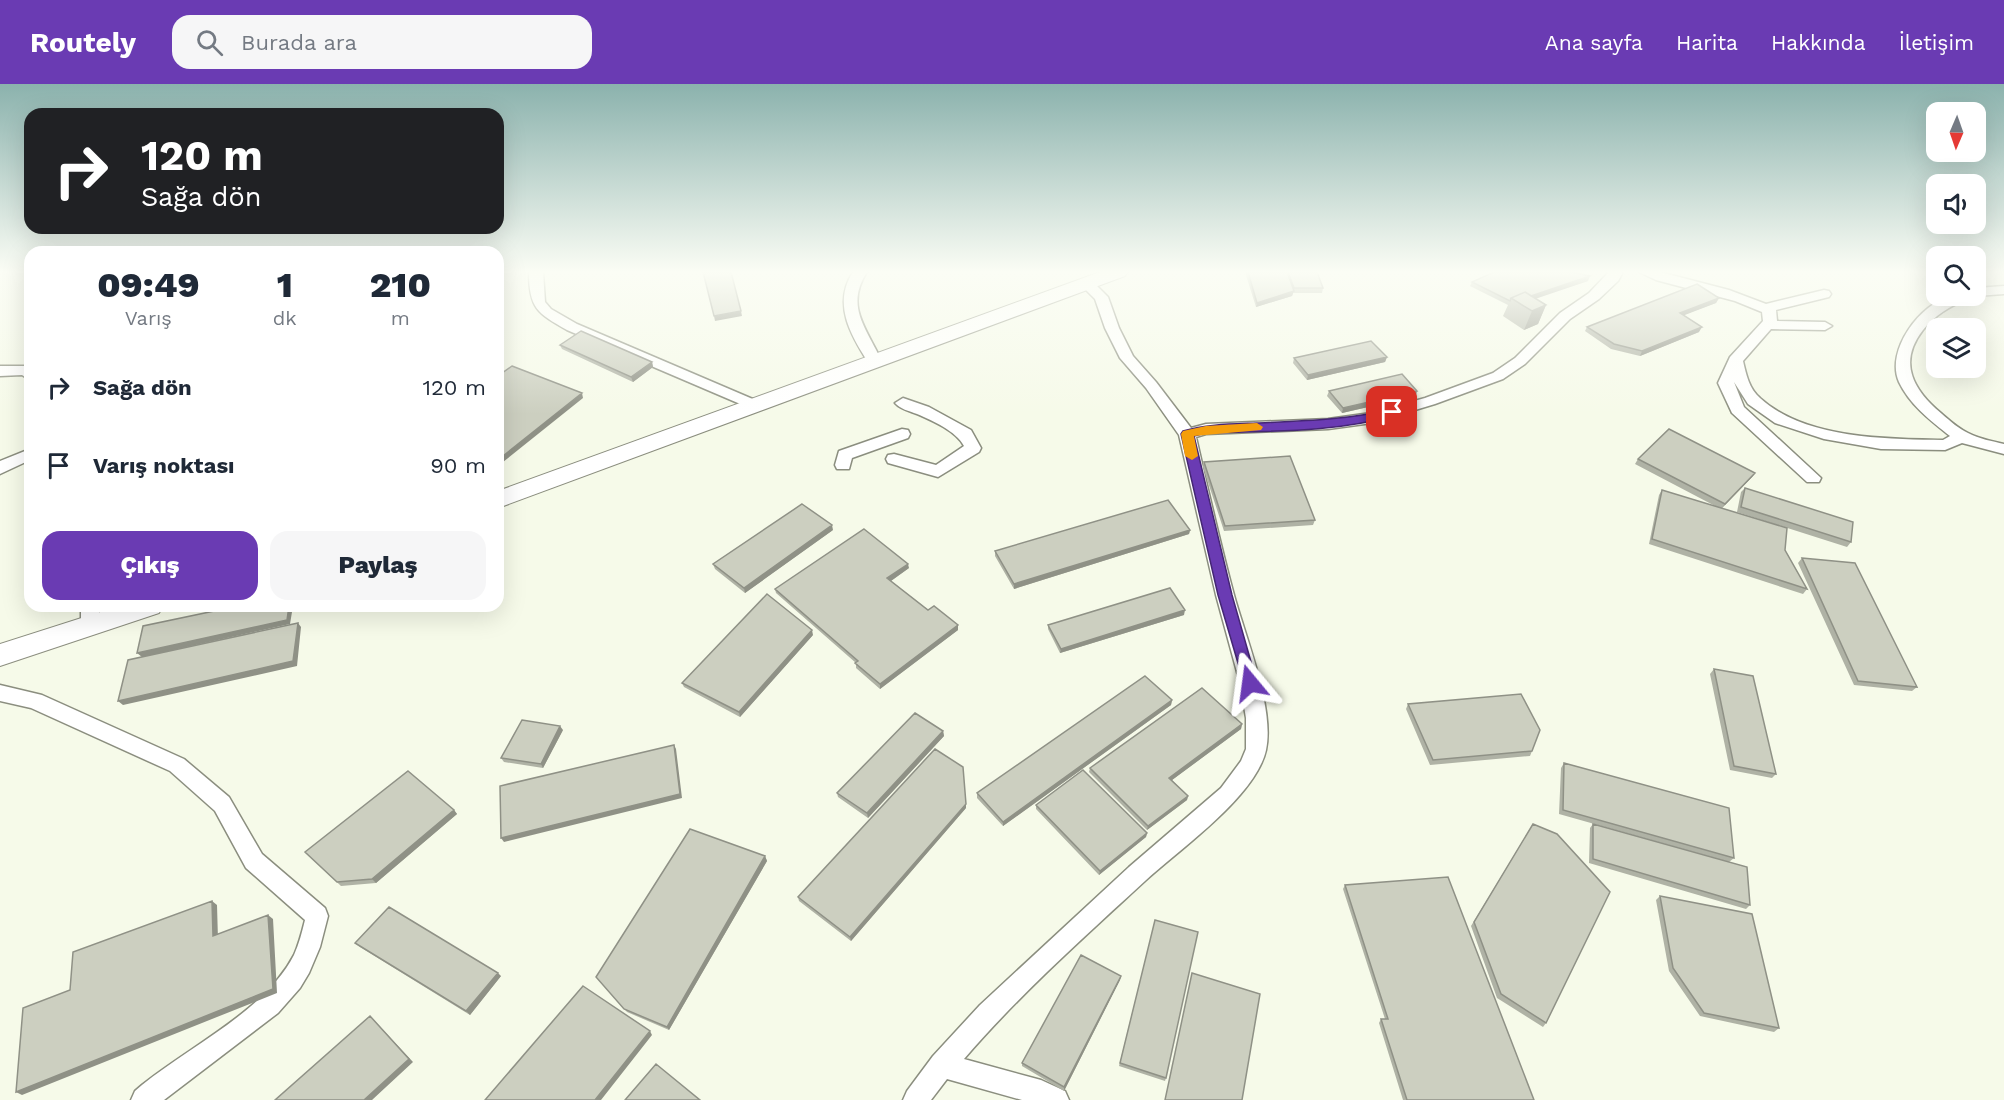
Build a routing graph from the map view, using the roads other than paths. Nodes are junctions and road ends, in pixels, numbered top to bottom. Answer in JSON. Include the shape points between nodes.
{"nodes":[{"id":1,"x":558,"y":319,"type":"edge"},
{"id":2,"x":853,"y":319,"type":"edge"},
{"id":3,"x":991,"y":319,"type":"edge"},
{"id":4,"x":1109,"y":319,"type":"edge"},
{"id":5,"x":1562,"y":319,"type":"edge"},
{"id":6,"x":1770,"y":319,"type":"edge"},
{"id":7,"x":1924,"y":319,"type":"edge"},
{"id":8,"x":1768,"y":325,"type":"junction"},
{"id":9,"x":1825,"y":326,"type":"dead end"},
{"id":10,"x":1735,"y":360,"type":"junction"},
{"id":11,"x":875,"y":362,"type":"junction"},
{"id":12,"x":24,"y":370,"type":"edge"},
{"id":13,"x":0,"y":371,"type":"edge"},
{"id":14,"x":903,"y":403,"type":"dead end"},
{"id":15,"x":757,"y":406,"type":"junction"},
{"id":16,"x":902,"y":434,"type":"dead end"},
{"id":17,"x":1187,"y":434,"type":"junction"},
{"id":18,"x":1962,"y":437,"type":"junction"},
{"id":19,"x":2004,"y":449,"type":"edge"},
{"id":20,"x":24,"y":457,"type":"edge"},
{"id":21,"x":894,"y":459,"type":"dead end"},
{"id":22,"x":843,"y":465,"type":"dead end"},
{"id":23,"x":0,"y":468,"type":"edge"},
{"id":24,"x":1812,"y":478,"type":"dead end"},
{"id":25,"x":504,"y":498,"type":"edge"},
{"id":26,"x":114,"y":612,"type":"edge"},
{"id":27,"x":90,"y":616,"type":"edge"},
{"id":28,"x":0,"y":655,"type":"edge"},
{"id":29,"x":0,"y":693,"type":"edge"},
{"id":30,"x":942,"y":1065,"type":"junction"},
{"id":31,"x":144,"y":1100,"type":"edge"},
{"id":32,"x":916,"y":1100,"type":"edge"},
{"id":33,"x":1056,"y":1100,"type":"edge"}],
"edges":[{"from":1,"to":15,"type":"street"},
{"from":2,"to":11,"type":"street"},
{"from":3,"to":11,"type":"street"},
{"from":4,"to":17,"type":"street","via":[[1127,358]]},
{"from":5,"to":17,"type":"street","via":[[1520,361],[1498,376],[1430,401],[1372,418],[1328,424],[1206,429]]},
{"from":6,"to":8,"type":"street"},
{"from":7,"to":18,"type":"street","via":[[1908,340],[1901,369],[1908,390],[1927,411]]},
{"from":8,"to":9,"type":"street"},
{"from":8,"to":10,"type":"street"},
{"from":10,"to":18,"type":"street","via":[[1741,382],[1753,401],[1780,419],[1824,434],[1881,444],[1945,444]]},
{"from":10,"to":24,"type":"street","via":[[1726,383],[1737,409]]},
{"from":11,"to":15,"type":"street"},
{"from":12,"to":13,"type":"street"},
{"from":14,"to":21,"type":"street","via":[[965,434],[973,448],[938,471]]},
{"from":15,"to":25,"type":"street"},
{"from":16,"to":22,"type":"street","via":[[844,455]]},
{"from":17,"to":30,"type":"street","via":[[1250,683],[1258,735],[1249,766],[1228,794],[988,1013]]},
{"from":18,"to":19,"type":"street"},
{"from":20,"to":23,"type":"street"},
{"from":26,"to":27,"type":"street"},
{"from":27,"to":28,"type":"street"},
{"from":29,"to":31,"type":"street","via":[[35,701],[177,765],[222,804],[254,861],[317,916],[300,966],[270,1005]]},
{"from":30,"to":32,"type":"street"},
{"from":30,"to":33,"type":"street"}]}
